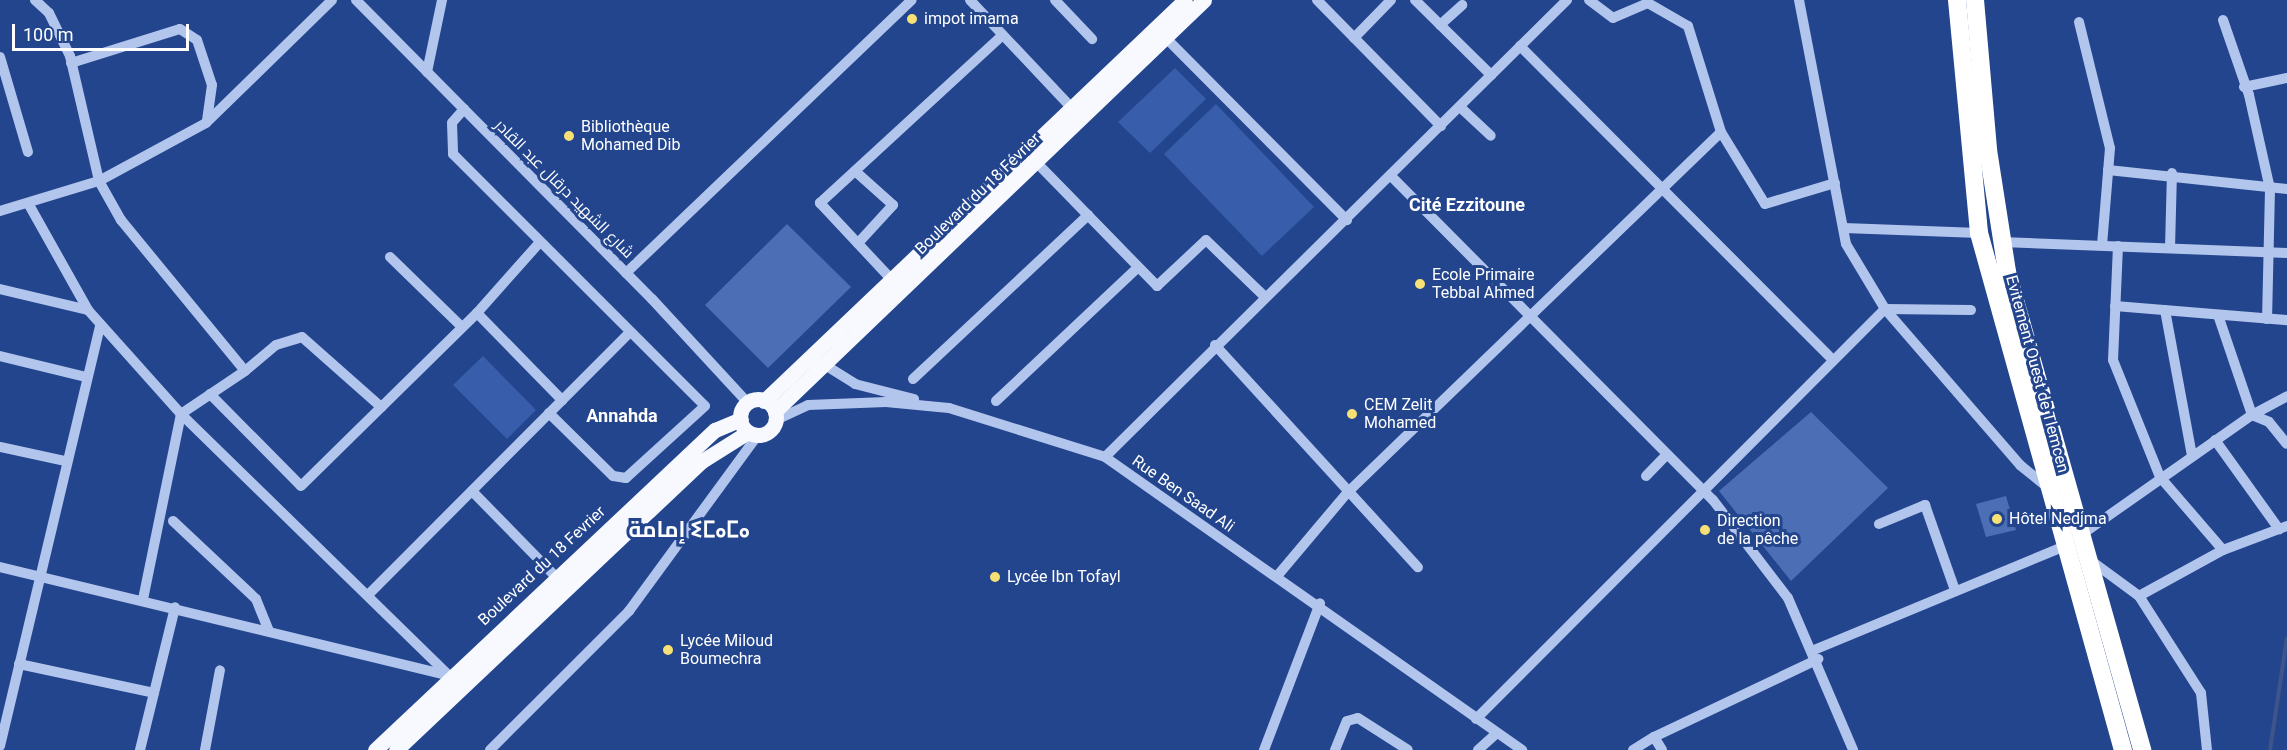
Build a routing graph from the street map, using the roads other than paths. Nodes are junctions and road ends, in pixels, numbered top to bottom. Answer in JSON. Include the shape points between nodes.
{"nodes":[{"id":1,"x":35,"y":0,"type":"edge"},
{"id":2,"x":332,"y":0,"type":"edge"},
{"id":3,"x":356,"y":0,"type":"edge"},
{"id":4,"x":442,"y":0,"type":"edge"},
{"id":5,"x":912,"y":0,"type":"edge"},
{"id":6,"x":970,"y":0,"type":"edge"},
{"id":7,"x":1054,"y":0,"type":"edge"},
{"id":8,"x":1185,"y":0,"type":"edge"},
{"id":9,"x":1204,"y":0,"type":"edge"},
{"id":10,"x":1317,"y":0,"type":"edge"},
{"id":11,"x":1391,"y":0,"type":"edge"},
{"id":12,"x":1415,"y":0,"type":"edge"},
{"id":13,"x":1567,"y":0,"type":"edge"},
{"id":14,"x":1589,"y":0,"type":"edge"},
{"id":15,"x":1799,"y":0,"type":"edge"},
{"id":16,"x":1957,"y":0,"type":"edge"},
{"id":17,"x":1975,"y":0,"type":"edge"},
{"id":18,"x":1462,"y":5,"type":"dead end"},
{"id":19,"x":2223,"y":20,"type":"dead end"},
{"id":20,"x":2079,"y":22,"type":"dead end"},
{"id":21,"x":1440,"y":25,"type":"junction"},
{"id":22,"x":1160,"y":32,"type":"junction"},
{"id":23,"x":1003,"y":35,"type":"junction"},
{"id":24,"x":1354,"y":38,"type":"junction"},
{"id":25,"x":1092,"y":39,"type":"dead end"},
{"id":26,"x":1520,"y":46,"type":"junction"},
{"id":27,"x":0,"y":57,"type":"edge"},
{"id":28,"x":71,"y":63,"type":"junction"},
{"id":29,"x":427,"y":72,"type":"junction"},
{"id":30,"x":1491,"y":75,"type":"junction"},
{"id":31,"x":2287,"y":78,"type":"edge"},
{"id":32,"x":2244,"y":87,"type":"junction"},
{"id":33,"x":5,"y":94,"type":"edge"},
{"id":34,"x":1071,"y":107,"type":"junction"},
{"id":35,"x":1460,"y":107,"type":"junction"},
{"id":36,"x":464,"y":109,"type":"junction"},
{"id":37,"x":206,"y":123,"type":"junction"},
{"id":38,"x":1441,"y":126,"type":"junction"},
{"id":39,"x":1721,"y":132,"type":"junction"},
{"id":40,"x":1491,"y":136,"type":"dead end"},
{"id":41,"x":28,"y":152,"type":"dead end"},
{"id":42,"x":1037,"y":163,"type":"junction"},
{"id":43,"x":2108,"y":170,"type":"junction"},
{"id":44,"x":855,"y":171,"type":"junction"},
{"id":45,"x":2172,"y":173,"type":"junction"},
{"id":46,"x":1391,"y":176,"type":"junction"},
{"id":47,"x":99,"y":181,"type":"junction"},
{"id":48,"x":1835,"y":183,"type":"junction"},
{"id":49,"x":1660,"y":187,"type":"junction"},
{"id":50,"x":2270,"y":189,"type":"junction"},
{"id":51,"x":2287,"y":189,"type":"edge"},
{"id":52,"x":28,"y":203,"type":"junction"},
{"id":53,"x":0,"y":211,"type":"edge"},
{"id":54,"x":1088,"y":215,"type":"junction"},
{"id":55,"x":1347,"y":220,"type":"junction"},
{"id":56,"x":1844,"y":228,"type":"junction"},
{"id":57,"x":1979,"y":233,"type":"junction"},
{"id":58,"x":540,"y":242,"type":"junction"},
{"id":59,"x":2002,"y":242,"type":"junction"},
{"id":60,"x":858,"y":243,"type":"junction"},
{"id":61,"x":2102,"y":245,"type":"junction"},
{"id":62,"x":2118,"y":246,"type":"junction"},
{"id":63,"x":2170,"y":248,"type":"junction"},
{"id":64,"x":2270,"y":253,"type":"junction"},
{"id":65,"x":2287,"y":253,"type":"edge"},
{"id":66,"x":390,"y":257,"type":"dead end"},
{"id":67,"x":1138,"y":267,"type":"junction"},
{"id":68,"x":626,"y":273,"type":"junction"},
{"id":69,"x":894,"y":281,"type":"junction"},
{"id":70,"x":0,"y":290,"type":"edge"},
{"id":71,"x":1265,"y":297,"type":"junction"},
{"id":72,"x":2115,"y":306,"type":"junction"},
{"id":73,"x":1885,"y":309,"type":"junction"},
{"id":74,"x":1971,"y":309,"type":"dead end"},
{"id":75,"x":88,"y":310,"type":"junction"},
{"id":76,"x":2165,"y":310,"type":"junction"},
{"id":77,"x":477,"y":313,"type":"junction"},
{"id":78,"x":1527,"y":313,"type":"junction"},
{"id":79,"x":2218,"y":315,"type":"junction"},
{"id":80,"x":2267,"y":320,"type":"junction"},
{"id":81,"x":2287,"y":320,"type":"edge"},
{"id":82,"x":100,"y":325,"type":"junction"},
{"id":83,"x":462,"y":327,"type":"junction"},
{"id":84,"x":630,"y":332,"type":"junction"},
{"id":85,"x":1215,"y":345,"type":"junction"},
{"id":86,"x":0,"y":356,"type":"edge"},
{"id":87,"x":1833,"y":360,"type":"junction"},
{"id":88,"x":825,"y":364,"type":"junction"},
{"id":89,"x":245,"y":371,"type":"junction"},
{"id":90,"x":86,"y":377,"type":"junction"},
{"id":91,"x":913,"y":379,"type":"dead end"},
{"id":92,"x":210,"y":394,"type":"junction"},
{"id":93,"x":2287,"y":396,"type":"edge"},
{"id":94,"x":562,"y":400,"type":"junction"},
{"id":95,"x":996,"y":401,"type":"dead end"},
{"id":96,"x":748,"y":403,"type":"junction"},
{"id":97,"x":381,"y":407,"type":"junction"},
{"id":98,"x":949,"y":408,"type":"junction"},
{"id":99,"x":771,"y":410,"type":"junction"},
{"id":100,"x":549,"y":413,"type":"junction"},
{"id":101,"x":181,"y":414,"type":"junction"},
{"id":102,"x":2252,"y":415,"type":"junction"},
{"id":103,"x":749,"y":429,"type":"junction"},
{"id":104,"x":2215,"y":440,"type":"junction"},
{"id":105,"x":2287,"y":444,"type":"edge"},
{"id":106,"x":0,"y":447,"type":"edge"},
{"id":107,"x":1667,"y":454,"type":"junction"},
{"id":108,"x":2192,"y":456,"type":"junction"},
{"id":109,"x":1105,"y":457,"type":"junction"},
{"id":110,"x":65,"y":461,"type":"junction"},
{"id":111,"x":1646,"y":476,"type":"dead end"},
{"id":112,"x":2160,"y":477,"type":"junction"},
{"id":113,"x":2047,"y":487,"type":"junction"},
{"id":114,"x":1702,"y":489,"type":"junction"},
{"id":115,"x":472,"y":491,"type":"junction"},
{"id":116,"x":1348,"y":492,"type":"junction"},
{"id":117,"x":173,"y":521,"type":"dead end"},
{"id":118,"x":1879,"y":524,"type":"dead end"},
{"id":119,"x":2283,"y":528,"type":"edge"},
{"id":120,"x":2074,"y":540,"type":"junction"},
{"id":121,"x":2223,"y":550,"type":"junction"},
{"id":122,"x":2088,"y":559,"type":"junction"},
{"id":123,"x":0,"y":567,"type":"edge"},
{"id":124,"x":1418,"y":567,"type":"dead end"},
{"id":125,"x":40,"y":574,"type":"junction"},
{"id":126,"x":1278,"y":575,"type":"junction"},
{"id":127,"x":557,"y":578,"type":"junction"},
{"id":128,"x":1955,"y":590,"type":"junction"},
{"id":129,"x":368,"y":595,"type":"junction"},
{"id":130,"x":2139,"y":596,"type":"junction"},
{"id":131,"x":143,"y":599,"type":"junction"},
{"id":132,"x":1320,"y":603,"type":"junction"},
{"id":133,"x":175,"y":608,"type":"junction"},
{"id":134,"x":269,"y":632,"type":"junction"},
{"id":135,"x":1816,"y":655,"type":"junction"},
{"id":136,"x":19,"y":664,"type":"junction"},
{"id":137,"x":220,"y":670,"type":"dead end"},
{"id":138,"x":449,"y":676,"type":"junction"},
{"id":139,"x":461,"y":688,"type":"junction"},
{"id":140,"x":154,"y":693,"type":"junction"},
{"id":141,"x":1476,"y":719,"type":"junction"},
{"id":142,"x":1497,"y":733,"type":"junction"},
{"id":143,"x":1654,"y":737,"type":"junction"},
{"id":144,"x":0,"y":746,"type":"edge"},
{"id":145,"x":140,"y":750,"type":"edge"},
{"id":146,"x":205,"y":750,"type":"edge"},
{"id":147,"x":375,"y":750,"type":"edge"},
{"id":148,"x":396,"y":750,"type":"edge"},
{"id":149,"x":490,"y":750,"type":"edge"},
{"id":150,"x":1264,"y":750,"type":"edge"},
{"id":151,"x":1335,"y":750,"type":"edge"},
{"id":152,"x":1408,"y":750,"type":"edge"},
{"id":153,"x":1478,"y":750,"type":"edge"},
{"id":154,"x":1522,"y":750,"type":"edge"},
{"id":155,"x":1633,"y":750,"type":"edge"},
{"id":156,"x":1662,"y":750,"type":"edge"},
{"id":157,"x":1853,"y":750,"type":"edge"},
{"id":158,"x":2123,"y":750,"type":"edge"},
{"id":159,"x":2142,"y":750,"type":"edge"},
{"id":160,"x":2207,"y":750,"type":"edge"}],
"edges":[{"from":1,"to":28,"type":"street","via":[[49,13]]},
{"from":2,"to":37,"type":"street"},
{"from":3,"to":29,"type":"street","name":"شارع الشهيد درقال عبد القادر"},
{"from":4,"to":29,"type":"street"},
{"from":5,"to":68,"type":"street"},
{"from":6,"to":23,"type":"street"},
{"from":7,"to":25,"type":"street"},
{"from":8,"to":22,"type":"main road","name":"Boulevard du 18 Février"},
{"from":9,"to":22,"type":"main road","name":"Boulevard du 18 Février"},
{"from":10,"to":24,"type":"street"},
{"from":11,"to":24,"type":"street"},
{"from":12,"to":21,"type":"street"},
{"from":13,"to":26,"type":"street"},
{"from":14,"to":39,"type":"street","via":[[1613,18],[1648,3],[1688,26]]},
{"from":15,"to":48,"type":"street"},
{"from":16,"to":57,"type":"highway","name":"Evitement Ouest de Tlemcen"},
{"from":17,"to":59,"type":"highway","name":"Evitement Ouest de Tlemcen"},
{"from":18,"to":21,"type":"street"},
{"from":19,"to":32,"type":"street"},
{"from":20,"to":43,"type":"street","via":[[2110,148]]},
{"from":21,"to":30,"type":"street"},
{"from":22,"to":34,"type":"main road","name":"Boulevard du 18 Février"},
{"from":22,"to":42,"type":"main road","name":"Boulevard du 18 Février"},
{"from":22,"to":55,"type":"street"},
{"from":23,"to":34,"type":"street"},
{"from":23,"to":44,"type":"street"},
{"from":24,"to":38,"type":"street"},
{"from":26,"to":30,"type":"street"},
{"from":26,"to":49,"type":"street"},
{"from":27,"to":33,"type":"street"},
{"from":28,"to":37,"type":"street","via":[[170,30],[190,33],[197,40],[212,86]]},
{"from":28,"to":47,"type":"street"},
{"from":29,"to":36,"type":"street","name":"شارع الشهيد درقال عبد القادر"},
{"from":30,"to":35,"type":"street"},
{"from":31,"to":32,"type":"street"},
{"from":32,"to":50,"type":"street"},
{"from":33,"to":41,"type":"street"},
{"from":34,"to":69,"type":"main road","name":"Boulevard du 18 Février"},
{"from":35,"to":38,"type":"street"},
{"from":35,"to":40,"type":"street"},
{"from":36,"to":58,"type":"street","via":[[452,123],[453,154]]},
{"from":36,"to":68,"type":"street","name":"شارع الشهيد درقال عبد القادر"},
{"from":37,"to":47,"type":"street"},
{"from":38,"to":46,"type":"street"},
{"from":39,"to":48,"type":"street","via":[[1765,204]]},
{"from":39,"to":49,"type":"street"},
{"from":42,"to":54,"type":"street"},
{"from":42,"to":88,"type":"main road","name":"Boulevard du 18 Février"},
{"from":43,"to":45,"type":"street"},
{"from":43,"to":61,"type":"street"},
{"from":44,"to":60,"type":"street","via":[[820,203]]},
{"from":44,"to":60,"type":"street","via":[[893,205]]},
{"from":45,"to":50,"type":"street"},
{"from":45,"to":63,"type":"street"},
{"from":46,"to":55,"type":"street"},
{"from":46,"to":78,"type":"street"},
{"from":47,"to":52,"type":"street"},
{"from":47,"to":89,"type":"street","via":[[121,220]]},
{"from":48,"to":56,"type":"street"},
{"from":49,"to":78,"type":"street"},
{"from":49,"to":87,"type":"street"},
{"from":50,"to":51,"type":"street"},
{"from":50,"to":64,"type":"street"},
{"from":52,"to":53,"type":"street"},
{"from":52,"to":75,"type":"street"},
{"from":54,"to":67,"type":"street"},
{"from":54,"to":91,"type":"street"},
{"from":55,"to":71,"type":"street"},
{"from":56,"to":57,"type":"street"},
{"from":56,"to":73,"type":"street","via":[[1846,244]]},
{"from":57,"to":113,"type":"highway","name":"Evitement Ouest de Tlemcen"},
{"from":58,"to":77,"type":"street"},
{"from":58,"to":84,"type":"street"},
{"from":59,"to":61,"type":"street"},
{"from":59,"to":120,"type":"highway","name":"Evitement Ouest de Tlemcen"},
{"from":60,"to":69,"type":"street"},
{"from":61,"to":62,"type":"street"},
{"from":62,"to":63,"type":"street"},
{"from":62,"to":72,"type":"street"},
{"from":63,"to":64,"type":"street"},
{"from":64,"to":65,"type":"street"},
{"from":64,"to":80,"type":"street"},
{"from":66,"to":83,"type":"street"},
{"from":67,"to":71,"type":"street","via":[[1157,286],[1206,240]]},
{"from":67,"to":95,"type":"street"},
{"from":68,"to":96,"type":"street","name":"شارع الشهيد درقال عبد القادر"},
{"from":69,"to":99,"type":"main road","name":"Boulevard du 18 Février"},
{"from":70,"to":75,"type":"street"},
{"from":71,"to":85,"type":"street"},
{"from":72,"to":76,"type":"street"},
{"from":72,"to":112,"type":"street","via":[[2113,360]]},
{"from":73,"to":74,"type":"street"},
{"from":73,"to":87,"type":"street"},
{"from":73,"to":113,"type":"street","via":[[2020,465]]},
{"from":75,"to":82,"type":"street"},
{"from":76,"to":79,"type":"street"},
{"from":76,"to":108,"type":"street"},
{"from":77,"to":83,"type":"street"},
{"from":77,"to":94,"type":"street"},
{"from":78,"to":107,"type":"street"},
{"from":78,"to":116,"type":"street"},
{"from":79,"to":80,"type":"street"},
{"from":79,"to":102,"type":"street"},
{"from":80,"to":81,"type":"street"},
{"from":82,"to":90,"type":"street"},
{"from":82,"to":101,"type":"street"},
{"from":83,"to":97,"type":"street"},
{"from":84,"to":94,"type":"street"},
{"from":84,"to":100,"type":"street","via":[[705,406],[626,478],[613,476]]},
{"from":85,"to":109,"type":"street"},
{"from":85,"to":116,"type":"street"},
{"from":86,"to":90,"type":"street"},
{"from":87,"to":114,"type":"street"},
{"from":88,"to":98,"type":"street","via":[[855,384]]},
{"from":88,"to":99,"type":"main road","name":"Boulevard du 18 Février"},
{"from":89,"to":92,"type":"street"},
{"from":89,"to":97,"type":"street","via":[[276,345],[303,337]]},
{"from":90,"to":110,"type":"street"},
{"from":92,"to":97,"type":"street","via":[[301,486]]},
{"from":92,"to":101,"type":"street"},
{"from":93,"to":102,"type":"street"},
{"from":94,"to":100,"type":"street"},
{"from":96,"to":99,"type":"main road"},
{"from":96,"to":103,"type":"main road"},
{"from":98,"to":99,"type":"street","name":"Rue Ben Saad Ali","via":[[886,402]]},
{"from":98,"to":109,"type":"street","name":"Rue Ben Saad Ali"},
{"from":99,"to":103,"type":"main road","via":[[772,429]]},
{"from":100,"to":115,"type":"street"},
{"from":101,"to":129,"type":"street"},
{"from":101,"to":131,"type":"street"},
{"from":102,"to":104,"type":"street"},
{"from":102,"to":105,"type":"street","via":[[2269,422]]},
{"from":103,"to":127,"type":"main road","name":"Boulevard du 18 Fevrier","via":[[715,430]]},
{"from":103,"to":139,"type":"main road","name":"Boulevard du 18 Fevrier","via":[[702,461]]},
{"from":103,"to":149,"type":"street","via":[[629,610]]},
{"from":104,"to":108,"type":"street"},
{"from":104,"to":119,"type":"street"},
{"from":106,"to":110,"type":"street"},
{"from":107,"to":111,"type":"street"},
{"from":107,"to":114,"type":"street"},
{"from":108,"to":112,"type":"street"},
{"from":109,"to":126,"type":"street","name":"Rue Ben Saad Ali"},
{"from":110,"to":125,"type":"street"},
{"from":112,"to":120,"type":"street"},
{"from":112,"to":121,"type":"street"},
{"from":113,"to":120,"type":"highway","name":"Evitement Ouest de Tlemcen"},
{"from":114,"to":135,"type":"street","via":[[1788,598]]},
{"from":114,"to":141,"type":"street"},
{"from":115,"to":127,"type":"street"},
{"from":115,"to":129,"type":"street"},
{"from":116,"to":124,"type":"street"},
{"from":116,"to":126,"type":"street"},
{"from":117,"to":134,"type":"street","via":[[256,599]]},
{"from":118,"to":128,"type":"street","via":[[1925,505]]},
{"from":119,"to":121,"type":"street"},
{"from":120,"to":122,"type":"highway","name":"Evitement Ouest de Tlemcen"},
{"from":120,"to":128,"type":"street"},
{"from":120,"to":158,"type":"highway","name":"Evitement Ouest de Tlemcen"},
{"from":121,"to":130,"type":"street"},
{"from":122,"to":130,"type":"street"},
{"from":122,"to":159,"type":"highway","name":"Evitement Ouest de Tlemcen"},
{"from":123,"to":125,"type":"street"},
{"from":125,"to":131,"type":"street"},
{"from":125,"to":136,"type":"street"},
{"from":126,"to":132,"type":"street","name":"Rue Ben Saad Ali"},
{"from":127,"to":138,"type":"main road","name":"Boulevard du 18 Fevrier"},
{"from":128,"to":135,"type":"street"},
{"from":129,"to":138,"type":"street"},
{"from":130,"to":160,"type":"street","via":[[2201,693]]},
{"from":131,"to":133,"type":"street"},
{"from":132,"to":141,"type":"street","name":"Rue Ben Saad Ali"},
{"from":132,"to":150,"type":"street"},
{"from":133,"to":134,"type":"street"},
{"from":133,"to":140,"type":"street"},
{"from":134,"to":138,"type":"street"},
{"from":135,"to":143,"type":"street"},
{"from":135,"to":157,"type":"street"},
{"from":136,"to":140,"type":"street"},
{"from":136,"to":144,"type":"street"},
{"from":137,"to":146,"type":"street"},
{"from":138,"to":139,"type":"street"},
{"from":138,"to":147,"type":"main road","name":"Boulevard du 18 Fevrier"},
{"from":139,"to":148,"type":"main road","name":"Boulevard du 18 Fevrier"},
{"from":140,"to":145,"type":"street"},
{"from":141,"to":142,"type":"street","name":"Rue Ben Saad Ali"},
{"from":142,"to":153,"type":"street"},
{"from":142,"to":154,"type":"street","name":"Rue Ben Saad Ali"},
{"from":143,"to":155,"type":"street"},
{"from":143,"to":156,"type":"street"},
{"from":151,"to":152,"type":"street","via":[[1347,721],[1358,718]]}]}
